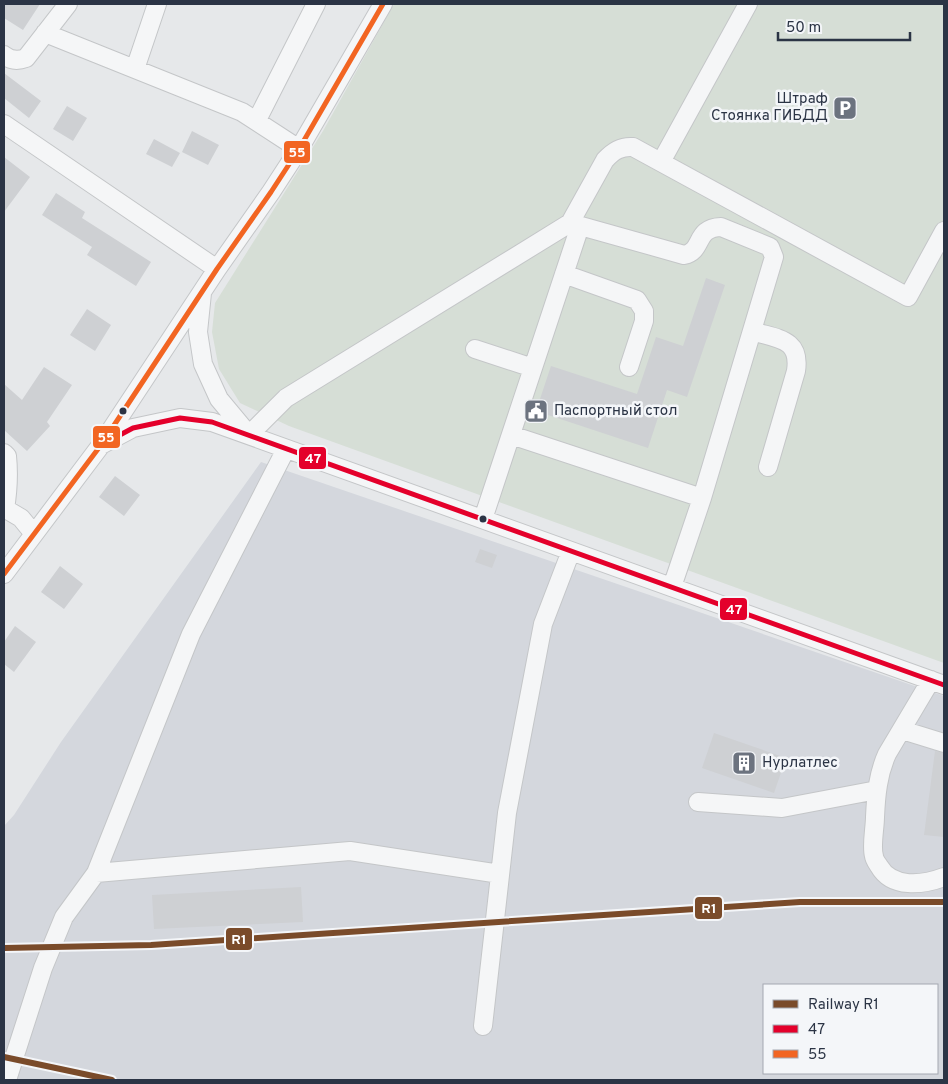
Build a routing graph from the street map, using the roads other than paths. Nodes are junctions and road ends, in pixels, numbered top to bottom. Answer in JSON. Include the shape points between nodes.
{"nodes":[{"id":1,"x":68,"y":4,"type":"edge"},
{"id":2,"x":157,"y":4,"type":"edge"},
{"id":3,"x":316,"y":4,"type":"edge"},
{"id":4,"x":383,"y":4,"type":"edge"},
{"id":5,"x":748,"y":4,"type":"edge"},
{"id":6,"x":45,"y":33,"type":"junction"},
{"id":7,"x":4,"y":56,"type":"edge"},
{"id":8,"x":135,"y":69,"type":"junction"},
{"id":9,"x":256,"y":120,"type":"junction"},
{"id":10,"x":4,"y":124,"type":"edge"},
{"id":11,"x":300,"y":149,"type":"junction"},
{"id":12,"x":660,"y":162,"type":"junction"},
{"id":13,"x":575,"y":224,"type":"junction"},
{"id":14,"x":944,"y":232,"type":"edge"},
{"id":15,"x":217,"y":268,"type":"junction"},
{"id":16,"x":564,"y":274,"type":"junction"},
{"id":17,"x":202,"y":293,"type":"junction"},
{"id":18,"x":752,"y":331,"type":"junction"},
{"id":19,"x":475,"y":349,"type":"dead end"},
{"id":20,"x":629,"y":367,"type":"dead end"},
{"id":21,"x":533,"y":368,"type":"junction"},
{"id":22,"x":249,"y":435,"type":"junction"},
{"id":23,"x":511,"y":435,"type":"junction"},
{"id":24,"x":101,"y":445,"type":"junction"},
{"id":25,"x":286,"y":449,"type":"junction"},
{"id":26,"x":4,"y":453,"type":"edge"},
{"id":27,"x":768,"y":467,"type":"dead end"},
{"id":28,"x":702,"y":498,"type":"junction"},
{"id":29,"x":4,"y":509,"type":"edge"},
{"id":30,"x":483,"y":519,"type":"junction"},
{"id":31,"x":34,"y":534,"type":"junction"},
{"id":32,"x":571,"y":551,"type":"junction"},
{"id":33,"x":4,"y":574,"type":"edge"},
{"id":34,"x":672,"y":587,"type":"junction"},
{"id":35,"x":938,"y":682,"type":"edge"},
{"id":36,"x":902,"y":730,"type":"junction"},
{"id":37,"x":944,"y":743,"type":"edge"},
{"id":38,"x":877,"y":790,"type":"junction"},
{"id":39,"x":698,"y":802,"type":"dead end"},
{"id":40,"x":96,"y":873,"type":"junction"},
{"id":41,"x":500,"y":874,"type":"junction"},
{"id":42,"x":944,"y":878,"type":"edge"},
{"id":43,"x":483,"y":1026,"type":"dead end"},
{"id":44,"x":7,"y":1080,"type":"edge"}],
"edges":[{"from":1,"to":6,"type":"street"},
{"from":2,"to":8,"type":"street"},
{"from":3,"to":9,"type":"street"},
{"from":4,"to":11,"type":"street"},
{"from":5,"to":12,"type":"street"},
{"from":6,"to":7,"type":"street","via":[[26,58],[12,60]]},
{"from":6,"to":8,"type":"street"},
{"from":8,"to":9,"type":"street"},
{"from":9,"to":11,"type":"street"},
{"from":10,"to":15,"type":"street"},
{"from":11,"to":15,"type":"street"},
{"from":12,"to":13,"type":"street","via":[[633,147],[620,148],[612,153],[605,160]]},
{"from":12,"to":14,"type":"street","via":[[908,297]]},
{"from":13,"to":16,"type":"street"},
{"from":13,"to":18,"type":"street","via":[[684,255],[694,250],[702,234],[720,226],[770,247],[774,257]]},
{"from":13,"to":22,"type":"street","via":[[286,398]]},
{"from":15,"to":17,"type":"street"},
{"from":16,"to":20,"type":"street","via":[[637,300],[644,311],[644,321]]},
{"from":16,"to":21,"type":"street"},
{"from":17,"to":22,"type":"street","via":[[198,332],[203,364],[218,399]]},
{"from":17,"to":24,"type":"street"},
{"from":18,"to":27,"type":"street","via":[[788,342],[798,360]]},
{"from":18,"to":28,"type":"street"},
{"from":19,"to":21,"type":"street"},
{"from":21,"to":23,"type":"street"},
{"from":22,"to":24,"type":"street","via":[[212,422],[180,418],[133,428]]},
{"from":22,"to":25,"type":"street"},
{"from":23,"to":28,"type":"street"},
{"from":23,"to":30,"type":"street"},
{"from":24,"to":31,"type":"street"},
{"from":25,"to":30,"type":"street"},
{"from":25,"to":40,"type":"street","via":[[191,634]]},
{"from":26,"to":29,"type":"street","via":[[7,456],[9,489]]},
{"from":28,"to":34,"type":"street"},
{"from":29,"to":31,"type":"street","via":[[21,518]]},
{"from":30,"to":32,"type":"street"},
{"from":31,"to":33,"type":"street"},
{"from":32,"to":34,"type":"street"},
{"from":32,"to":41,"type":"street","via":[[543,624],[507,813]]},
{"from":34,"to":35,"type":"street"},
{"from":35,"to":36,"type":"street"},
{"from":36,"to":37,"type":"street"},
{"from":36,"to":38,"type":"street","via":[[885,759]]},
{"from":38,"to":39,"type":"street","via":[[782,808]]},
{"from":38,"to":42,"type":"street","via":[[874,856],[882,871],[909,884]]},
{"from":40,"to":41,"type":"street","via":[[350,851]]},
{"from":40,"to":44,"type":"street","via":[[64,916],[43,968]]},
{"from":41,"to":43,"type":"street"}]}
